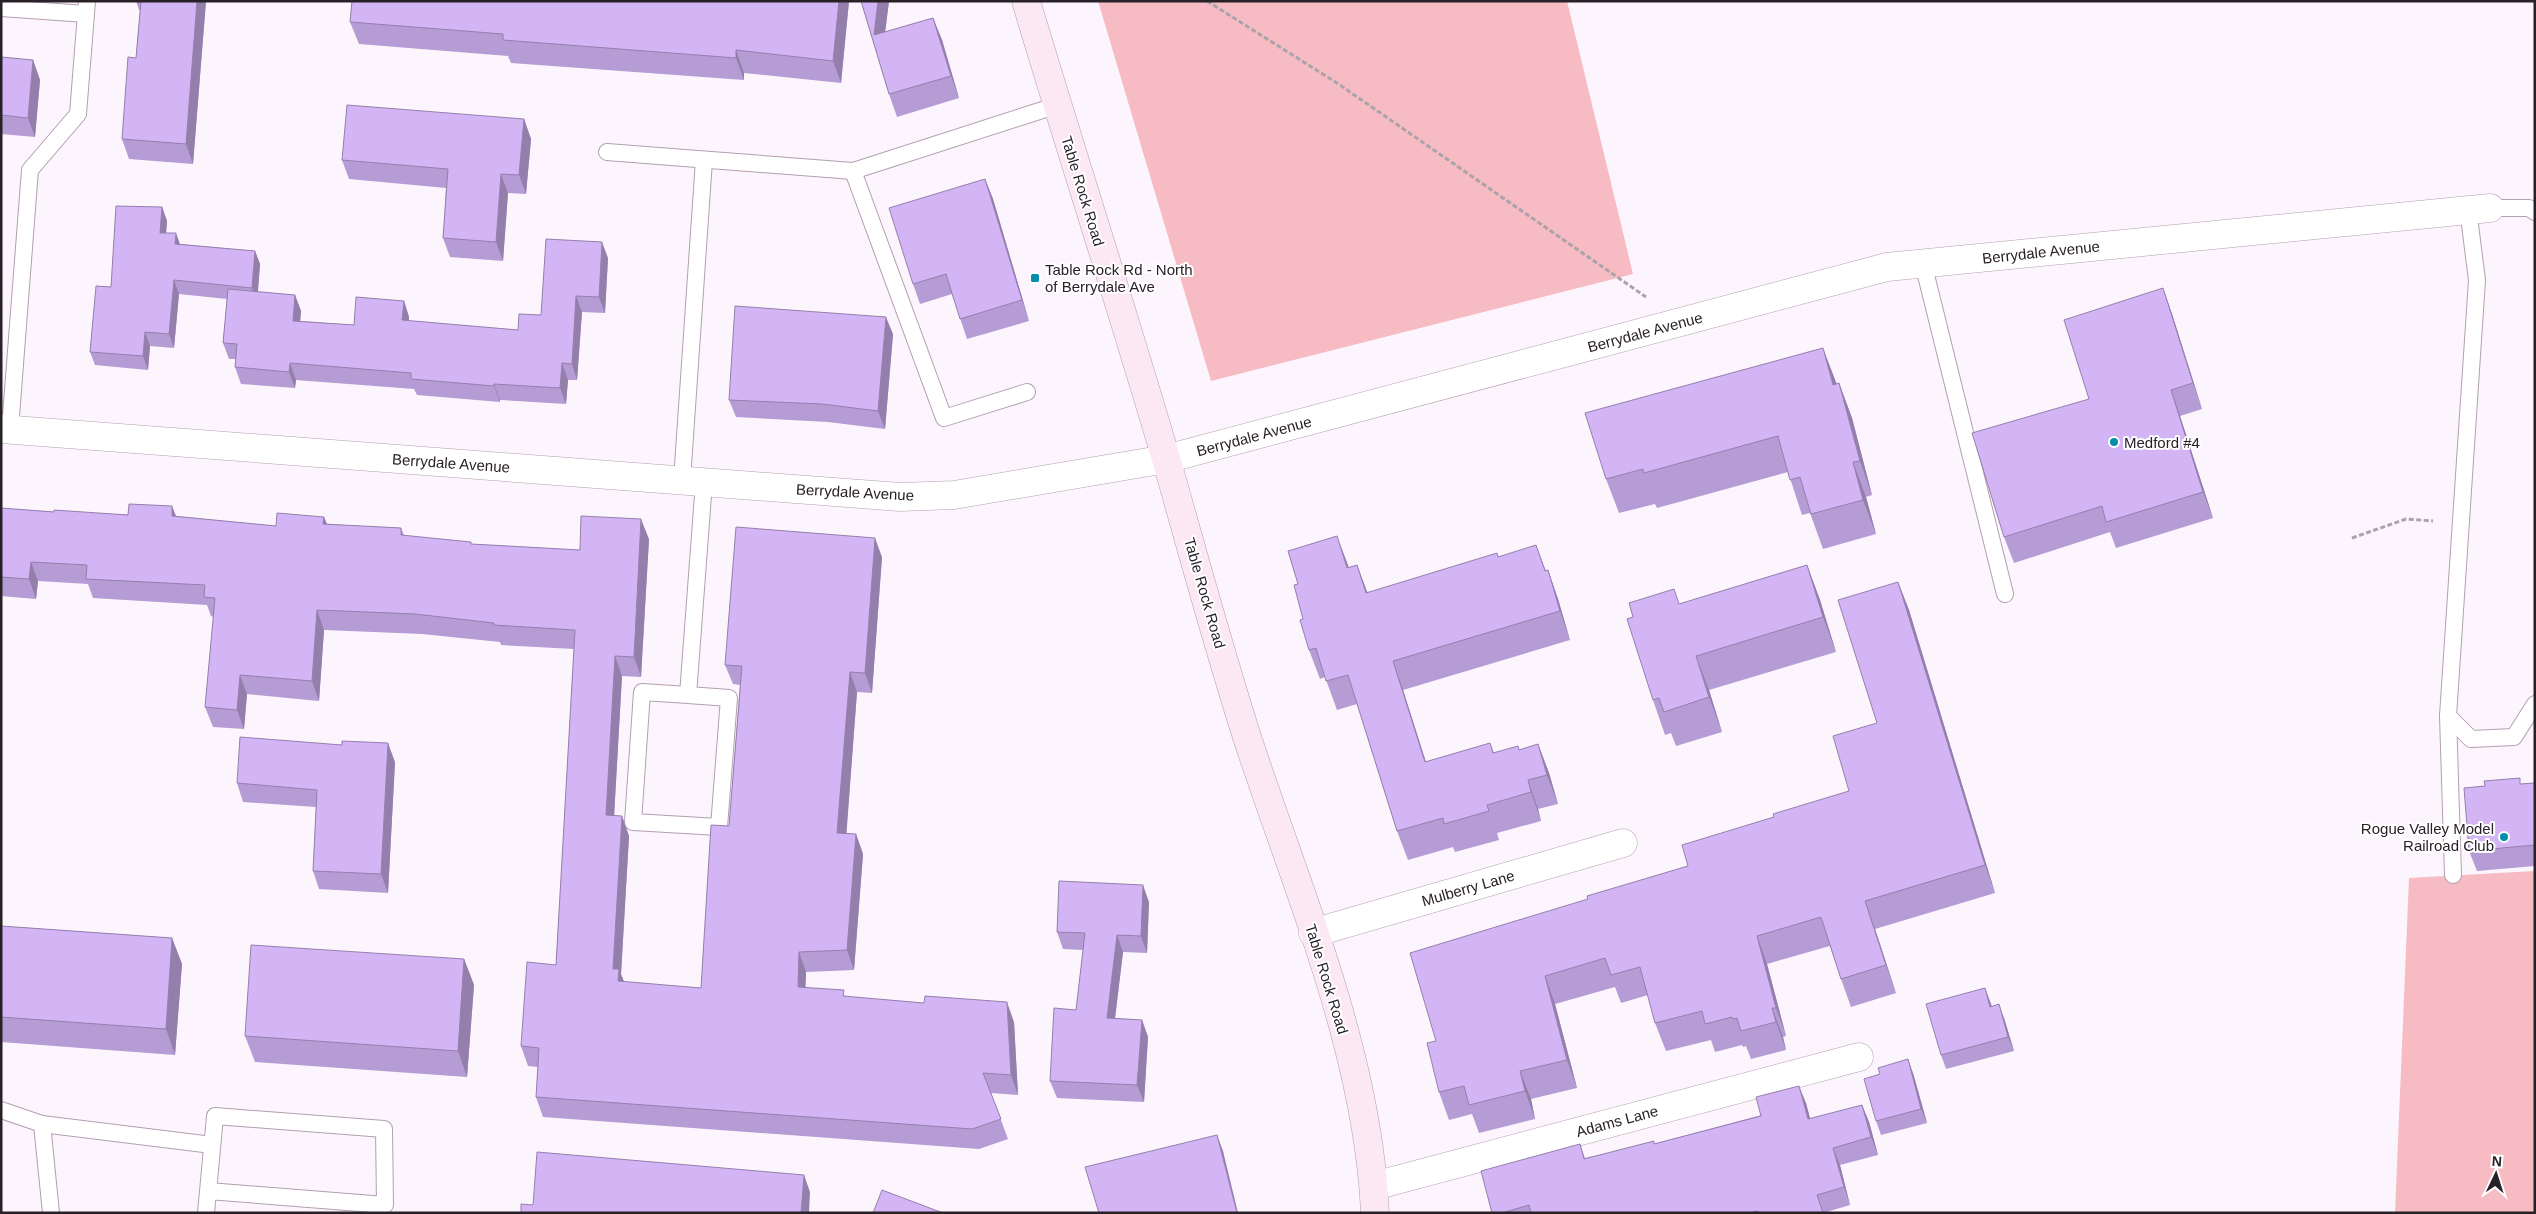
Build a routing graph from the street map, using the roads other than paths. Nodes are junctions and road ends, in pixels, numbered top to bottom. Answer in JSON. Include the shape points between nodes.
{"nodes":[{"id":1,"x":1026,"y":1,"type":"edge"},
{"id":2,"x":1,"y":8,"type":"edge"},
{"id":3,"x":86,"y":8,"type":"edge"},
{"id":4,"x":1058,"y":105,"type":"junction"},
{"id":5,"x":607,"y":152,"type":"dead end"},
{"id":6,"x":704,"y":160,"type":"junction"},
{"id":7,"x":853,"y":171,"type":"junction"},
{"id":8,"x":2479,"y":209,"type":"junction"},
{"id":9,"x":2535,"y":212,"type":"edge"},
{"id":10,"x":1923,"y":263,"type":"junction"},
{"id":11,"x":1027,"y":392,"type":"dead end"},
{"id":12,"x":6,"y":429,"type":"edge"},
{"id":13,"x":1166,"y":459,"type":"junction"},
{"id":14,"x":693,"y":481,"type":"junction"},
{"id":15,"x":2005,"y":594,"type":"dead end"},
{"id":16,"x":688,"y":695,"type":"junction"},
{"id":17,"x":2535,"y":704,"type":"edge"},
{"id":18,"x":2448,"y":716,"type":"junction"},
{"id":19,"x":1623,"y":843,"type":"dead end"},
{"id":20,"x":2453,"y":875,"type":"dead end"},
{"id":21,"x":1313,"y":933,"type":"junction"},
{"id":22,"x":1859,"y":1056,"type":"dead end"},
{"id":23,"x":1,"y":1110,"type":"edge"},
{"id":24,"x":42,"y":1124,"type":"junction"},
{"id":25,"x":212,"y":1144,"type":"junction"},
{"id":26,"x":208,"y":1191,"type":"junction"},
{"id":27,"x":1375,"y":1200,"type":"edge"},
{"id":28,"x":51,"y":1213,"type":"edge"},
{"id":29,"x":206,"y":1213,"type":"edge"}],
"edges":[{"from":1,"to":4,"type":"main road","name":"Table Rock Road"},
{"from":2,"to":3,"type":"lane"},
{"from":3,"to":12,"type":"lane","via":[[78,114],[30,170]]},
{"from":4,"to":7,"type":"lane"},
{"from":4,"to":13,"type":"main road","name":"Table Rock Road"},
{"from":5,"to":6,"type":"lane"},
{"from":6,"to":7,"type":"lane"},
{"from":6,"to":14,"type":"lane"},
{"from":7,"to":11,"type":"lane","via":[[944,418]]},
{"from":8,"to":9,"type":"lane","via":[[2529,208]]},
{"from":8,"to":10,"type":"street","name":"Berrydale Avenue"},
{"from":8,"to":18,"type":"lane"},
{"from":10,"to":13,"type":"street","name":"Berrydale Avenue","via":[[1887,267]]},
{"from":10,"to":15,"type":"lane"},
{"from":12,"to":14,"type":"street","name":"Berrydale Avenue"},
{"from":13,"to":14,"type":"street","name":"Berrydale Avenue","via":[[954,495],[900,497]]},
{"from":13,"to":21,"type":"main road","name":"Table Rock Road","via":[[1246,734]]},
{"from":14,"to":16,"type":"lane"},
{"from":16,"to":16,"type":"lane","via":[[729,698],[719,827],[633,822],[642,692]]},
{"from":17,"to":18,"type":"lane","via":[[2514,737],[2471,739]]},
{"from":18,"to":20,"type":"lane"},
{"from":19,"to":21,"type":"street","name":"Mulberry Lane"},
{"from":21,"to":27,"type":"main road","name":"Table Rock Road","via":[[1355,1068],[1369,1138]]},
{"from":22,"to":27,"type":"street","name":"Adams Lane"},
{"from":23,"to":24,"type":"lane"},
{"from":24,"to":25,"type":"lane"},
{"from":24,"to":28,"type":"lane"},
{"from":25,"to":26,"type":"lane"},
{"from":25,"to":26,"type":"lane","via":[[215,1116],[384,1129],[385,1205]]},
{"from":26,"to":29,"type":"lane"}]}
